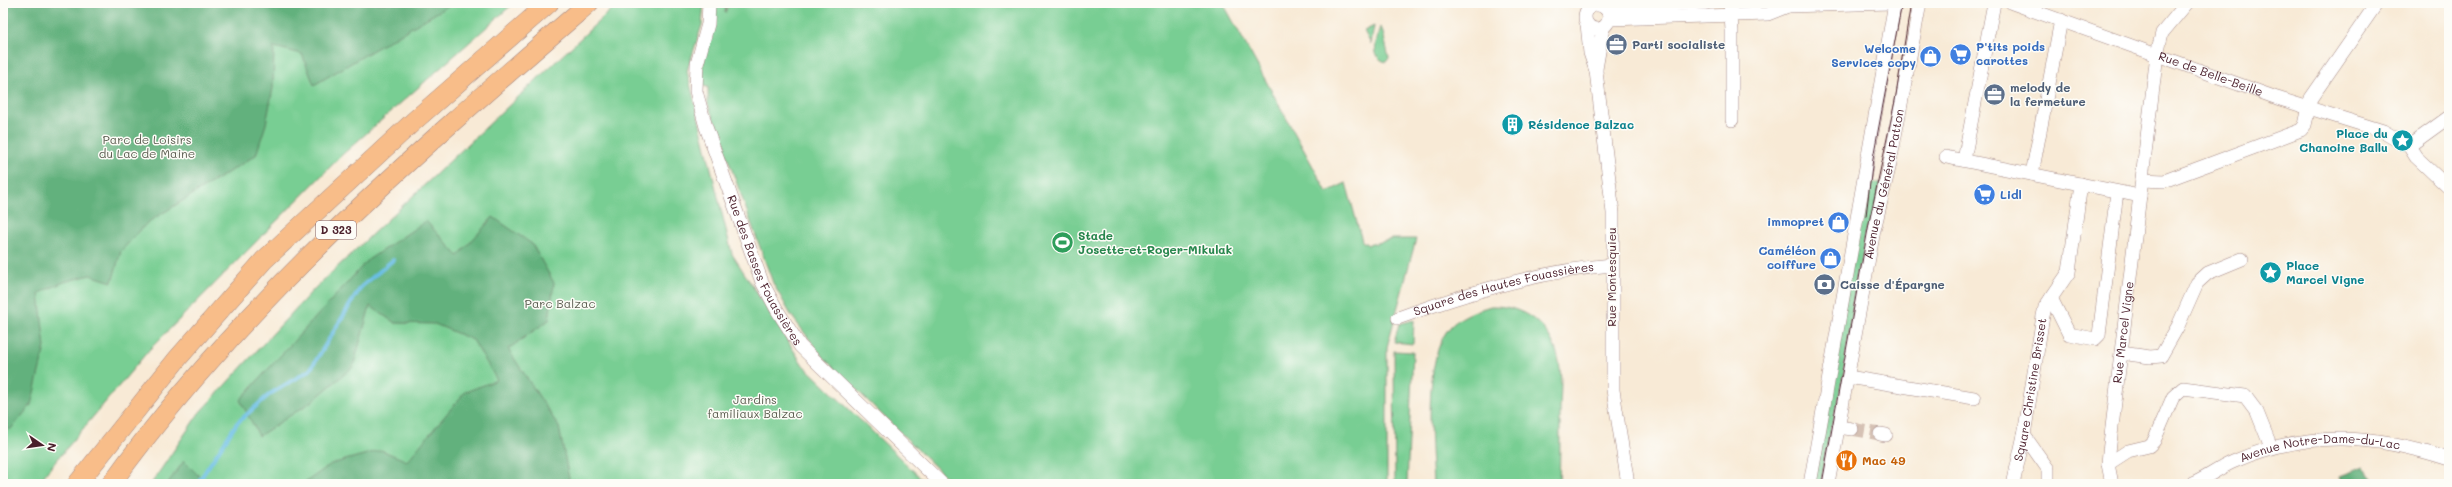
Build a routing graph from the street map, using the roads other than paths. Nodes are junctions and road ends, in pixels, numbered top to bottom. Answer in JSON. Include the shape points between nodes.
{"nodes":[{"id":1,"x":549,"y":3,"type":"edge"},
{"id":2,"x":589,"y":3,"type":"edge"},
{"id":3,"x":709,"y":3,"type":"edge"},
{"id":4,"x":1705,"y":3,"type":"edge"},
{"id":5,"x":1775,"y":3,"type":"edge"},
{"id":6,"x":1890,"y":3,"type":"edge"},
{"id":7,"x":1895,"y":3,"type":"edge"},
{"id":8,"x":1920,"y":3,"type":"edge"},
{"id":9,"x":1994,"y":3,"type":"edge"},
{"id":10,"x":2012,"y":3,"type":"edge"},
{"id":11,"x":2187,"y":3,"type":"edge"},
{"id":12,"x":2377,"y":3,"type":"edge"},
{"id":13,"x":1788,"y":6,"type":"junction"},
{"id":14,"x":1586,"y":7,"type":"edge"},
{"id":15,"x":1730,"y":9,"type":"edge"},
{"id":16,"x":1603,"y":13,"type":"edge"},
{"id":17,"x":2061,"y":20,"type":"junction"},
{"id":18,"x":1587,"y":24,"type":"junction"},
{"id":19,"x":2157,"y":54,"type":"junction"},
{"id":20,"x":1596,"y":70,"type":"junction"},
{"id":21,"x":2308,"y":107,"type":"junction"},
{"id":22,"x":2449,"y":117,"type":"edge"},
{"id":23,"x":1732,"y":120,"type":"dead end"},
{"id":24,"x":2409,"y":146,"type":"junction"},
{"id":25,"x":1946,"y":157,"type":"dead end"},
{"id":26,"x":1964,"y":160,"type":"junction"},
{"id":27,"x":2032,"y":174,"type":"junction"},
{"id":28,"x":2142,"y":180,"type":"junction"},
{"id":29,"x":2081,"y":184,"type":"junction"},
{"id":30,"x":2449,"y":188,"type":"edge"},
{"id":31,"x":2117,"y":192,"type":"junction"},
{"id":32,"x":2140,"y":196,"type":"junction"},
{"id":33,"x":2242,"y":259,"type":"dead end"},
{"id":34,"x":1612,"y":265,"type":"junction"},
{"id":35,"x":2052,"y":298,"type":"junction"},
{"id":36,"x":1398,"y":318,"type":"dead end"},
{"id":37,"x":2121,"y":353,"type":"junction"},
{"id":38,"x":1848,"y":376,"type":"junction"},
{"id":39,"x":1974,"y":398,"type":"dead end"},
{"id":40,"x":1838,"y":427,"type":"junction"},
{"id":41,"x":1852,"y":429,"type":"tunnel mouth"},
{"id":42,"x":2024,"y":435,"type":"junction"},
{"id":43,"x":2271,"y":447,"type":"junction"},
{"id":44,"x":2449,"y":459,"type":"edge"},
{"id":45,"x":2108,"y":464,"type":"junction"},
{"id":46,"x":77,"y":484,"type":"edge"},
{"id":47,"x":111,"y":484,"type":"edge"},
{"id":48,"x":942,"y":484,"type":"edge"},
{"id":49,"x":1628,"y":484,"type":"edge"},
{"id":50,"x":1810,"y":484,"type":"edge"},
{"id":51,"x":1828,"y":484,"type":"edge"},
{"id":52,"x":2013,"y":484,"type":"edge"},
{"id":53,"x":2048,"y":484,"type":"edge"},
{"id":54,"x":2112,"y":484,"type":"edge"},
{"id":55,"x":2194,"y":484,"type":"edge"}],
"edges":[{"from":1,"to":46,"type":"highway","number":"D 323","via":[[414,121],[264,260],[178,358]]},
{"from":2,"to":47,"type":"highway","number":"D 323","via":[[434,136],[284,279],[162,417]]},
{"from":3,"to":48,"type":"street","name":"Rue des Basses Fouassières","via":[[708,24],[696,64],[696,91],[706,127],[762,282],[800,346]]},
{"from":4,"to":16,"type":"street"},
{"from":5,"to":13,"type":"street"},
{"from":6,"to":13,"type":"street"},
{"from":7,"to":50,"type":"street","name":"Avenue du Général Patton"},
{"from":8,"to":38,"type":"street","name":"Avenue du Général Patton"},
{"from":9,"to":26,"type":"street"},
{"from":10,"to":17,"type":"street","name":"Rue de Belle-Beille"},
{"from":11,"to":19,"type":"street","name":"Rue Marcel Vigne","via":[[2162,33]]},
{"from":12,"to":21,"type":"street","via":[[2311,98]]},
{"from":13,"to":15,"type":"street","via":[[1768,14]]},
{"from":14,"to":16,"type":"street","via":[[1591,6]]},
{"from":14,"to":18,"type":"street","name":"Rue Montesquieu"},
{"from":15,"to":16,"type":"street"},
{"from":15,"to":23,"type":"street"},
{"from":16,"to":18,"type":"street","via":[[1595,29]]},
{"from":16,"to":20,"type":"street","name":"Rue Montesquieu"},
{"from":17,"to":19,"type":"street","name":"Rue de Belle-Beille"},
{"from":17,"to":27,"type":"street"},
{"from":18,"to":20,"type":"street","name":"Rue Montesquieu","via":[[1590,53]]},
{"from":19,"to":21,"type":"street","name":"Rue de Belle-Beille"},
{"from":19,"to":28,"type":"street","name":"Rue Marcel Vigne"},
{"from":20,"to":34,"type":"street","name":"Rue Montesquieu","via":[[1613,213]]},
{"from":21,"to":24,"type":"street","name":"Rue de Belle-Beille","via":[[2365,124]]},
{"from":21,"to":28,"type":"street","via":[[2305,124],[2301,130],[2164,181]]},
{"from":22,"to":24,"type":"street"},
{"from":24,"to":30,"type":"street","via":[[2416,157]]},
{"from":25,"to":26,"type":"street"},
{"from":26,"to":27,"type":"street"},
{"from":27,"to":29,"type":"street"},
{"from":28,"to":32,"type":"street","name":"Rue Marcel Vigne"},
{"from":29,"to":31,"type":"street"},
{"from":29,"to":35,"type":"street","name":"Square Christine Brisset","via":[[2069,272]]},
{"from":31,"to":32,"type":"street"},
{"from":31,"to":35,"type":"street","name":"Square Christine Brisset","via":[[2099,335],[2095,339],[2088,339],[2069,334]]},
{"from":32,"to":37,"type":"street","name":"Rue Marcel Vigne"},
{"from":33,"to":37,"type":"street","via":[[2208,273],[2197,283],[2161,356]]},
{"from":34,"to":36,"type":"street","name":"Square des Hautes Fouassières","via":[[1528,279],[1483,290]]},
{"from":34,"to":49,"type":"street","name":"Rue Montesquieu","via":[[1613,390]]},
{"from":35,"to":42,"type":"street","name":"Square Christine Brisset","via":[[2043,316]]},
{"from":37,"to":45,"type":"street","name":"Rue Marcel Vigne"},
{"from":38,"to":39,"type":"street"},
{"from":38,"to":40,"type":"street","name":"Avenue du Général Patton"},
{"from":40,"to":41,"type":"street"},
{"from":40,"to":51,"type":"street","name":"Avenue du Général Patton"},
{"from":42,"to":52,"type":"street","name":"Square Christine Brisset"},
{"from":42,"to":53,"type":"street","via":[[2048,469]]},
{"from":43,"to":44,"type":"street","name":"Avenue Notre-Dame-du-Lac","via":[[2330,439],[2362,439],[2406,446]]},
{"from":43,"to":45,"type":"street","via":[[2257,412],[2245,396],[2183,388],[2174,397],[2152,444],[2128,451]]},
{"from":43,"to":55,"type":"street","name":"Avenue Notre-Dame-du-Lac","via":[[2234,461]]},
{"from":45,"to":54,"type":"street","name":"Rue Marcel Vigne"}]}
